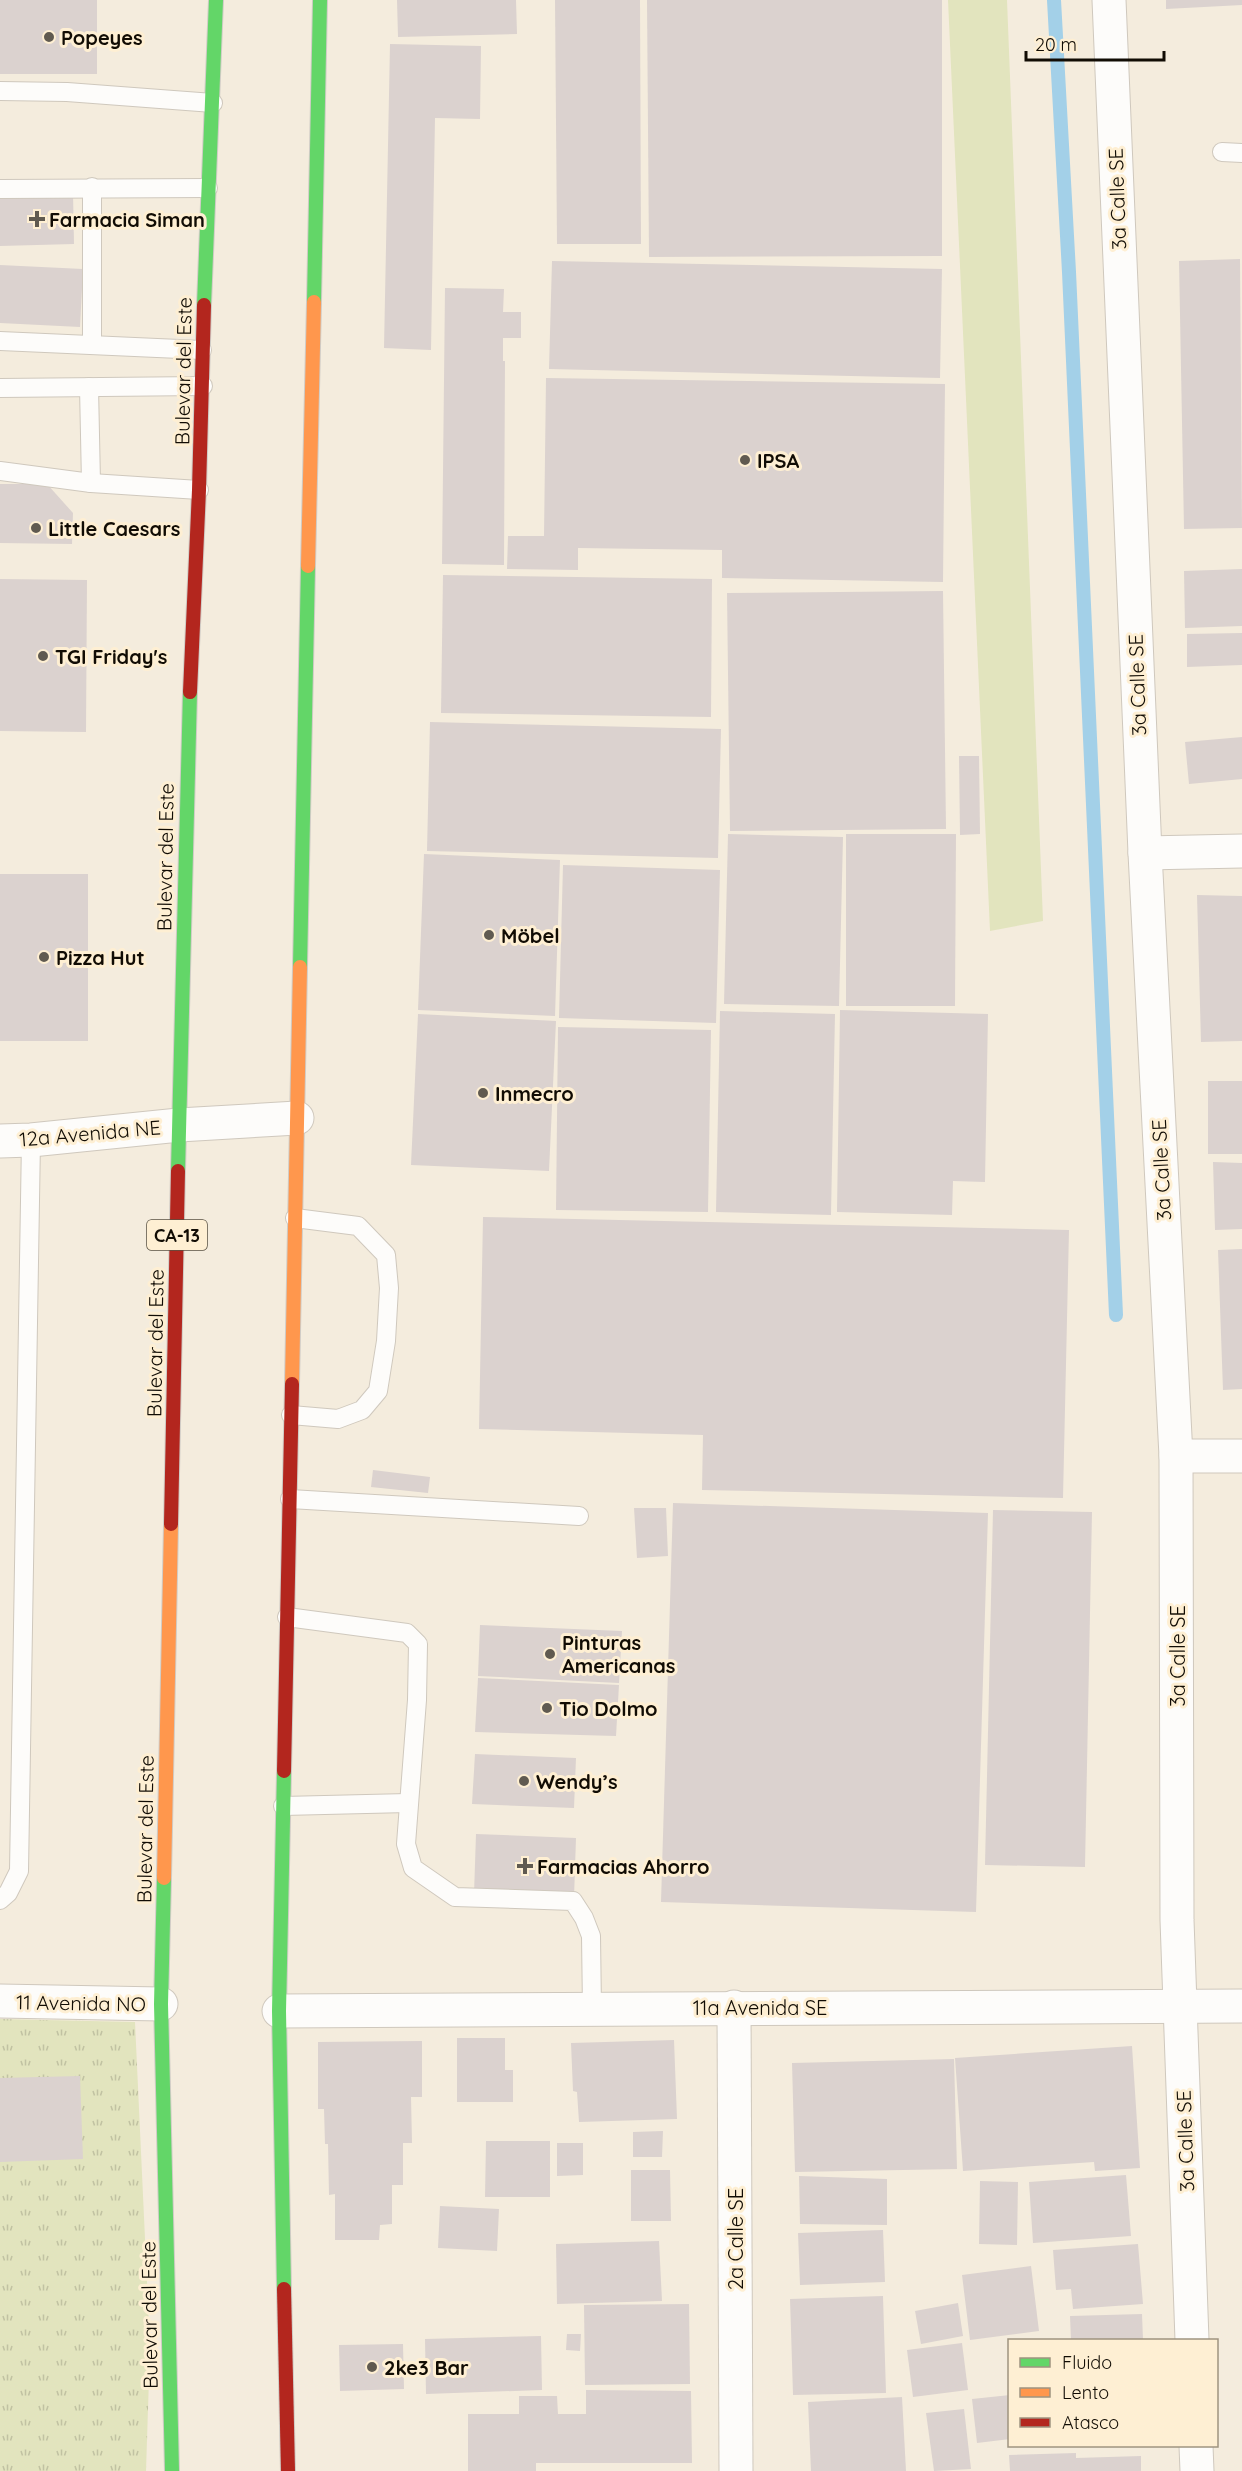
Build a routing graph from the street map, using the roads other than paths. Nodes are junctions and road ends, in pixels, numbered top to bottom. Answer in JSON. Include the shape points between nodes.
{"nodes":[{"id":1,"x":216,"y":0,"type":"edge"},
{"id":2,"x":320,"y":0,"type":"edge"},
{"id":3,"x":1109,"y":0,"type":"edge"},
{"id":4,"x":0,"y":91,"type":"edge"},
{"id":5,"x":213,"y":103,"type":"junction"},
{"id":6,"x":1222,"y":152,"type":"dead end"},
{"id":7,"x":1242,"y":153,"type":"edge"},
{"id":8,"x":92,"y":187,"type":"junction"},
{"id":9,"x":208,"y":188,"type":"junction"},
{"id":10,"x":0,"y":189,"type":"edge"},
{"id":11,"x":0,"y":341,"type":"edge"},
{"id":12,"x":92,"y":343,"type":"junction"},
{"id":13,"x":202,"y":350,"type":"junction"},
{"id":14,"x":203,"y":386,"type":"junction"},
{"id":15,"x":89,"y":387,"type":"junction"},
{"id":16,"x":0,"y":388,"type":"edge"},
{"id":17,"x":0,"y":471,"type":"edge"},
{"id":18,"x":91,"y":483,"type":"junction"},
{"id":19,"x":199,"y":490,"type":"junction"},
{"id":20,"x":1242,"y":851,"type":"edge"},
{"id":21,"x":1145,"y":853,"type":"junction"},
{"id":22,"x":297,"y":1118,"type":"junction"},
{"id":23,"x":179,"y":1125,"type":"junction"},
{"id":24,"x":16,"y":1140,"type":"edge"},
{"id":25,"x":295,"y":1218,"type":"junction"},
{"id":26,"x":291,"y":1415,"type":"junction"},
{"id":27,"x":1176,"y":1456,"type":"junction"},
{"id":28,"x":1242,"y":1456,"type":"edge"},
{"id":29,"x":290,"y":1499,"type":"junction"},
{"id":30,"x":579,"y":1516,"type":"dead end"},
{"id":31,"x":287,"y":1617,"type":"junction"},
{"id":32,"x":408,"y":1803,"type":"junction"},
{"id":33,"x":283,"y":1806,"type":"junction"},
{"id":34,"x":0,"y":1900,"type":"edge"},
{"id":35,"x":0,"y":2001,"type":"edge"},
{"id":36,"x":161,"y":2004,"type":"junction"},
{"id":37,"x":1180,"y":2006,"type":"junction"},
{"id":38,"x":1242,"y":2006,"type":"edge"},
{"id":39,"x":734,"y":2007,"type":"junction"},
{"id":40,"x":592,"y":2009,"type":"junction"},
{"id":41,"x":279,"y":2011,"type":"junction"},
{"id":42,"x":1192,"y":2339,"type":"edge"},
{"id":43,"x":1196,"y":2447,"type":"edge"},
{"id":44,"x":172,"y":2471,"type":"edge"},
{"id":45,"x":288,"y":2471,"type":"edge"},
{"id":46,"x":736,"y":2471,"type":"edge"},
{"id":47,"x":1197,"y":2471,"type":"edge"}],
"edges":[{"from":1,"to":5,"type":"highway","name":"Bulevar del Este","number":"CA-13"},
{"from":2,"to":22,"type":"highway"},
{"from":3,"to":21,"type":"street","name":"3a Calle SE"},
{"from":4,"to":5,"type":"lane"},
{"from":5,"to":9,"type":"highway","name":"Bulevar del Este","number":"CA-13"},
{"from":6,"to":7,"type":"lane"},
{"from":8,"to":9,"type":"lane"},
{"from":8,"to":10,"type":"lane"},
{"from":8,"to":12,"type":"lane"},
{"from":9,"to":13,"type":"highway","name":"Bulevar del Este","number":"CA-13"},
{"from":11,"to":12,"type":"lane"},
{"from":12,"to":13,"type":"lane"},
{"from":13,"to":14,"type":"highway","name":"Bulevar del Este","number":"CA-13"},
{"from":14,"to":15,"type":"lane"},
{"from":14,"to":19,"type":"highway","name":"Bulevar del Este","number":"CA-13"},
{"from":15,"to":16,"type":"lane"},
{"from":15,"to":18,"type":"lane"},
{"from":17,"to":18,"type":"lane"},
{"from":18,"to":19,"type":"lane"},
{"from":19,"to":23,"type":"highway","name":"Bulevar del Este","number":"CA-13","via":[[186,768]]},
{"from":20,"to":21,"type":"street"},
{"from":21,"to":27,"type":"street","name":"3a Calle SE"},
{"from":22,"to":23,"type":"street","name":"12a Avenida NE"},
{"from":22,"to":25,"type":"highway"},
{"from":23,"to":24,"type":"street","name":"12a Avenida NE"},
{"from":23,"to":36,"type":"highway","name":"Bulevar del Este","number":"CA-13"},
{"from":24,"to":34,"type":"lane","via":[[19,1870],[8,1893]]},
{"from":25,"to":26,"type":"highway"},
{"from":25,"to":26,"type":"lane","via":[[358,1226],[386,1255],[389,1288],[378,1391],[362,1410],[338,1419]]},
{"from":26,"to":29,"type":"highway"},
{"from":27,"to":28,"type":"street"},
{"from":27,"to":37,"type":"street","name":"3a Calle SE"},
{"from":29,"to":30,"type":"lane"},
{"from":29,"to":31,"type":"highway"},
{"from":31,"to":32,"type":"lane","via":[[407,1633],[418,1644]]},
{"from":31,"to":33,"type":"highway"},
{"from":32,"to":33,"type":"lane"},
{"from":32,"to":40,"type":"lane","via":[[406,1844],[414,1868],[455,1897],[573,1902],[591,1936]]},
{"from":33,"to":41,"type":"highway"},
{"from":35,"to":36,"type":"street","name":"11 Avenida NO"},
{"from":36,"to":44,"type":"highway","name":"Bulevar del Este","number":"CA-13"},
{"from":37,"to":38,"type":"street","name":"11a Avenida SE"},
{"from":37,"to":39,"type":"street","name":"11a Avenida SE"},
{"from":37,"to":42,"type":"street","name":"3a Calle SE"},
{"from":39,"to":40,"type":"street","name":"11a Avenida SE"},
{"from":39,"to":46,"type":"street","name":"2a Calle SE"},
{"from":40,"to":41,"type":"street","name":"11a Avenida SE"},
{"from":41,"to":45,"type":"highway"},
{"from":43,"to":47,"type":"street"}]}
